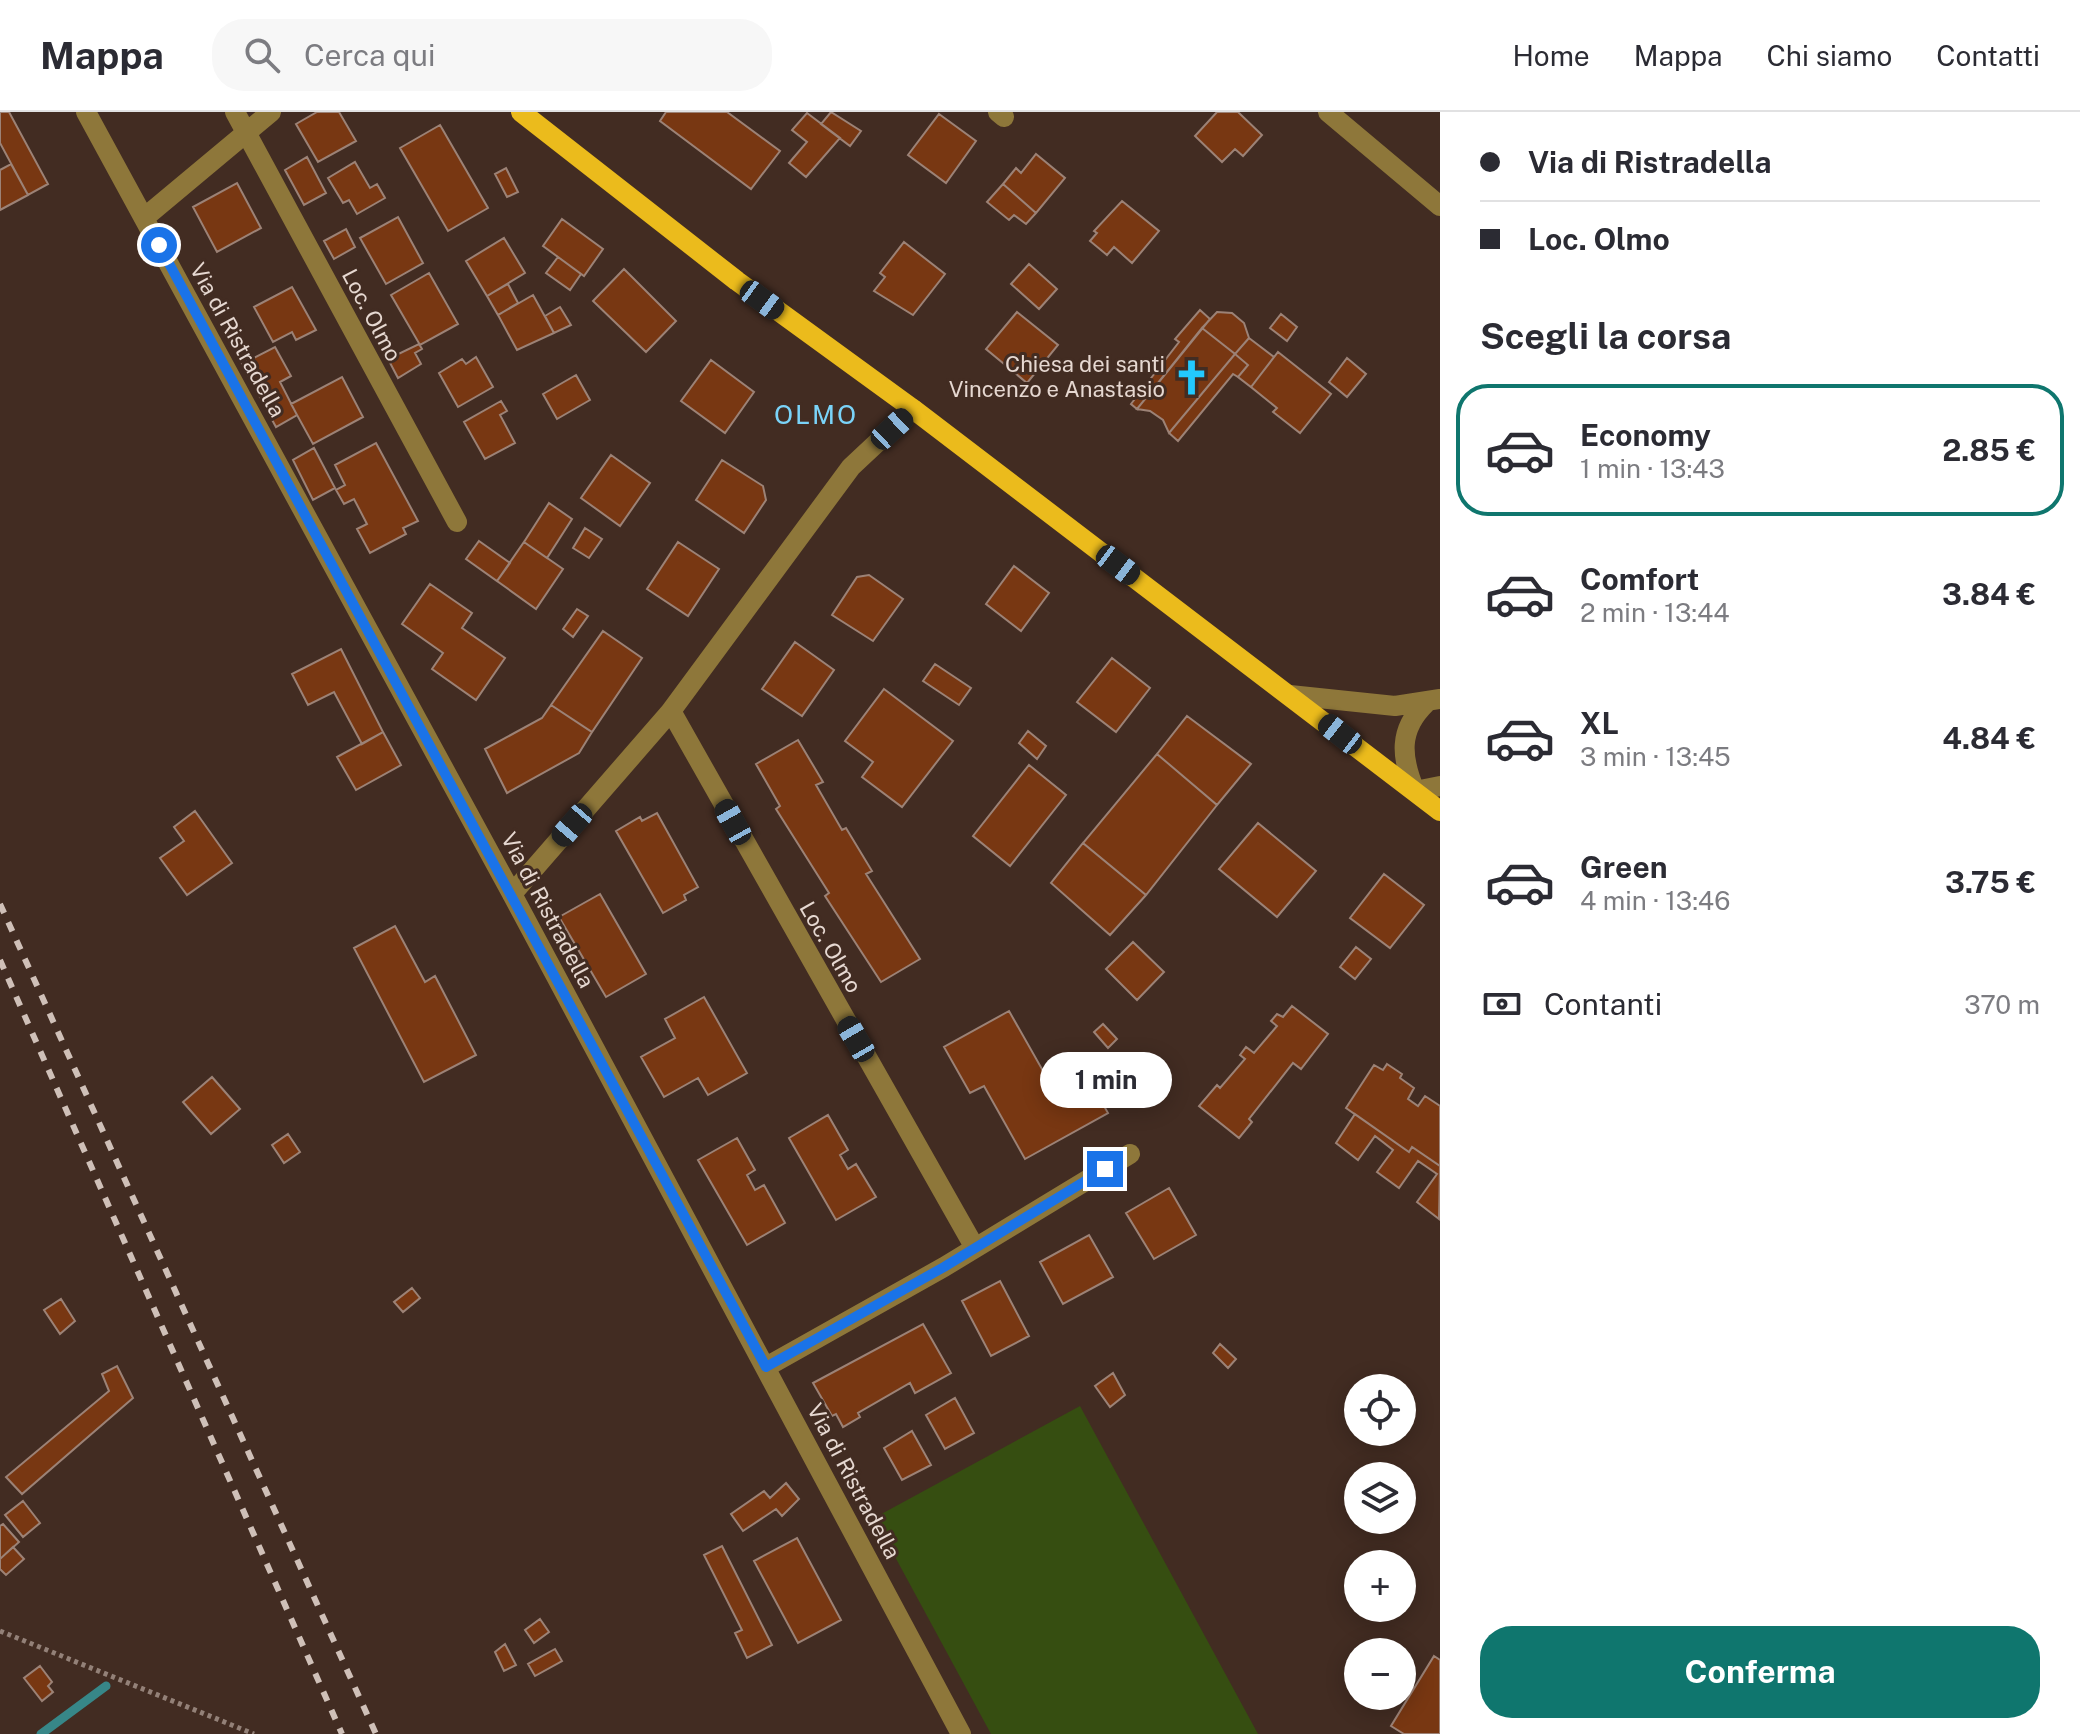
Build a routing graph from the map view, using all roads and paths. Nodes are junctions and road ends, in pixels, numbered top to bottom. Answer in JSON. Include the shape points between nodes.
{"nodes":[{"id":1,"x":86,"y":112,"type":"edge"},
{"id":2,"x":235,"y":112,"type":"edge"},
{"id":3,"x":271,"y":112,"type":"edge"},
{"id":4,"x":521,"y":112,"type":"edge"},
{"id":5,"x":1328,"y":112,"type":"edge"},
{"id":6,"x":245,"y":131,"type":"junction"},
{"id":7,"x":1440,"y":206,"type":"edge"},
{"id":8,"x":144,"y":218,"type":"junction"},
{"id":9,"x":913,"y":409,"type":"junction"},
{"id":10,"x":457,"y":522,"type":"dead end"},
{"id":11,"x":1290,"y":695,"type":"junction"},
{"id":12,"x":1433,"y":701,"type":"edge"},
{"id":13,"x":671,"y":711,"type":"junction"},
{"id":14,"x":1440,"y":786,"type":"edge"},
{"id":15,"x":1415,"y":791,"type":"junction"},
{"id":16,"x":1440,"y":811,"type":"edge"},
{"id":17,"x":512,"y":894,"type":"junction"},
{"id":18,"x":1130,"y":1154,"type":"dead end"},
{"id":19,"x":975,"y":1248,"type":"junction"},
{"id":20,"x":766,"y":1367,"type":"junction"},
{"id":21,"x":0,"y":1631,"type":"edge"},
{"id":22,"x":254,"y":1734,"type":"edge"},
{"id":23,"x":961,"y":1734,"type":"edge"}],
"edges":[{"from":1,"to":8,"type":"street","name":"Via di Ristradella"},
{"from":2,"to":6,"type":"street","name":"Loc. Olmo"},
{"from":3,"to":6,"type":"street"},
{"from":4,"to":9,"type":"main road","via":[[737,281]]},
{"from":5,"to":7,"type":"street"},
{"from":6,"to":8,"type":"street"},
{"from":6,"to":10,"type":"street","name":"Loc. Olmo"},
{"from":8,"to":17,"type":"street","name":"Via di Ristradella"},
{"from":9,"to":11,"type":"main road"},
{"from":9,"to":13,"type":"street","via":[[851,467]]},
{"from":11,"to":12,"type":"street","via":[[1395,706]]},
{"from":11,"to":15,"type":"main road"},
{"from":12,"to":15,"type":"street","via":[[1412,716],[1403,738]]},
{"from":13,"to":17,"type":"street"},
{"from":13,"to":19,"type":"street","name":"Loc. Olmo"},
{"from":14,"to":15,"type":"street"},
{"from":15,"to":16,"type":"main road"},
{"from":17,"to":20,"type":"street","name":"Via di Ristradella"},
{"from":18,"to":19,"type":"street"},
{"from":19,"to":20,"type":"street"},
{"from":20,"to":23,"type":"street","name":"Via di Ristradella"},
{"from":21,"to":22,"type":"path"}]}
